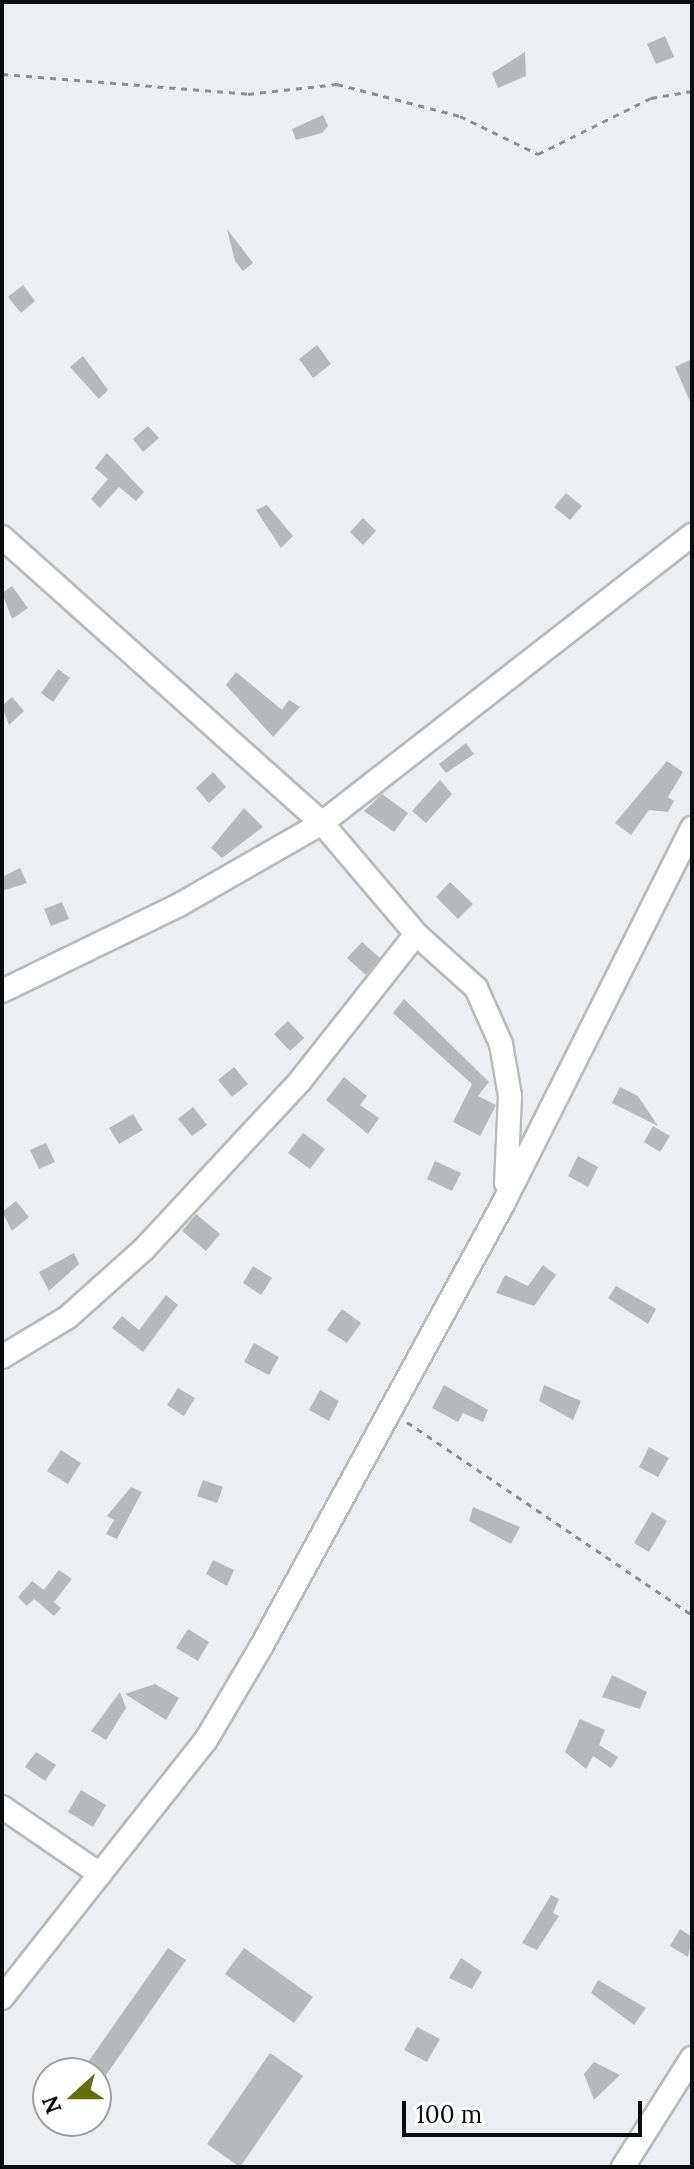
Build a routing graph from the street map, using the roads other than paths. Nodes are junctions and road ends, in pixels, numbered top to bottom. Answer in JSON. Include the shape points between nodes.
{"nodes":[{"id":1,"x":692,"y":535,"type":"edge"},
{"id":2,"x":2,"y":537,"type":"edge"},
{"id":3,"x":322,"y":823,"type":"junction"},
{"id":4,"x":692,"y":828,"type":"edge"},
{"id":5,"x":416,"y":934,"type":"junction"},
{"id":6,"x":2,"y":991,"type":"edge"},
{"id":7,"x":503,"y":1204,"type":"junction"},
{"id":8,"x":2,"y":1357,"type":"edge"},
{"id":9,"x":2,"y":1807,"type":"edge"},
{"id":10,"x":100,"y":1874,"type":"junction"},
{"id":11,"x":2,"y":1998,"type":"edge"},
{"id":12,"x":692,"y":2058,"type":"edge"},
{"id":13,"x":623,"y":2167,"type":"edge"}],
"edges":[{"from":1,"to":3,"type":"street"},
{"from":2,"to":3,"type":"street"},
{"from":3,"to":5,"type":"street"},
{"from":3,"to":6,"type":"street","via":[[179,905]]},
{"from":4,"to":7,"type":"street"},
{"from":5,"to":7,"type":"street","via":[[476,988],[501,1044],[513,1141]]},
{"from":5,"to":8,"type":"street","via":[[300,1081],[144,1249],[68,1317]]},
{"from":7,"to":10,"type":"street","via":[[393,1413],[206,1740]]},
{"from":9,"to":10,"type":"street"},
{"from":10,"to":11,"type":"street"},
{"from":12,"to":13,"type":"street"}]}
